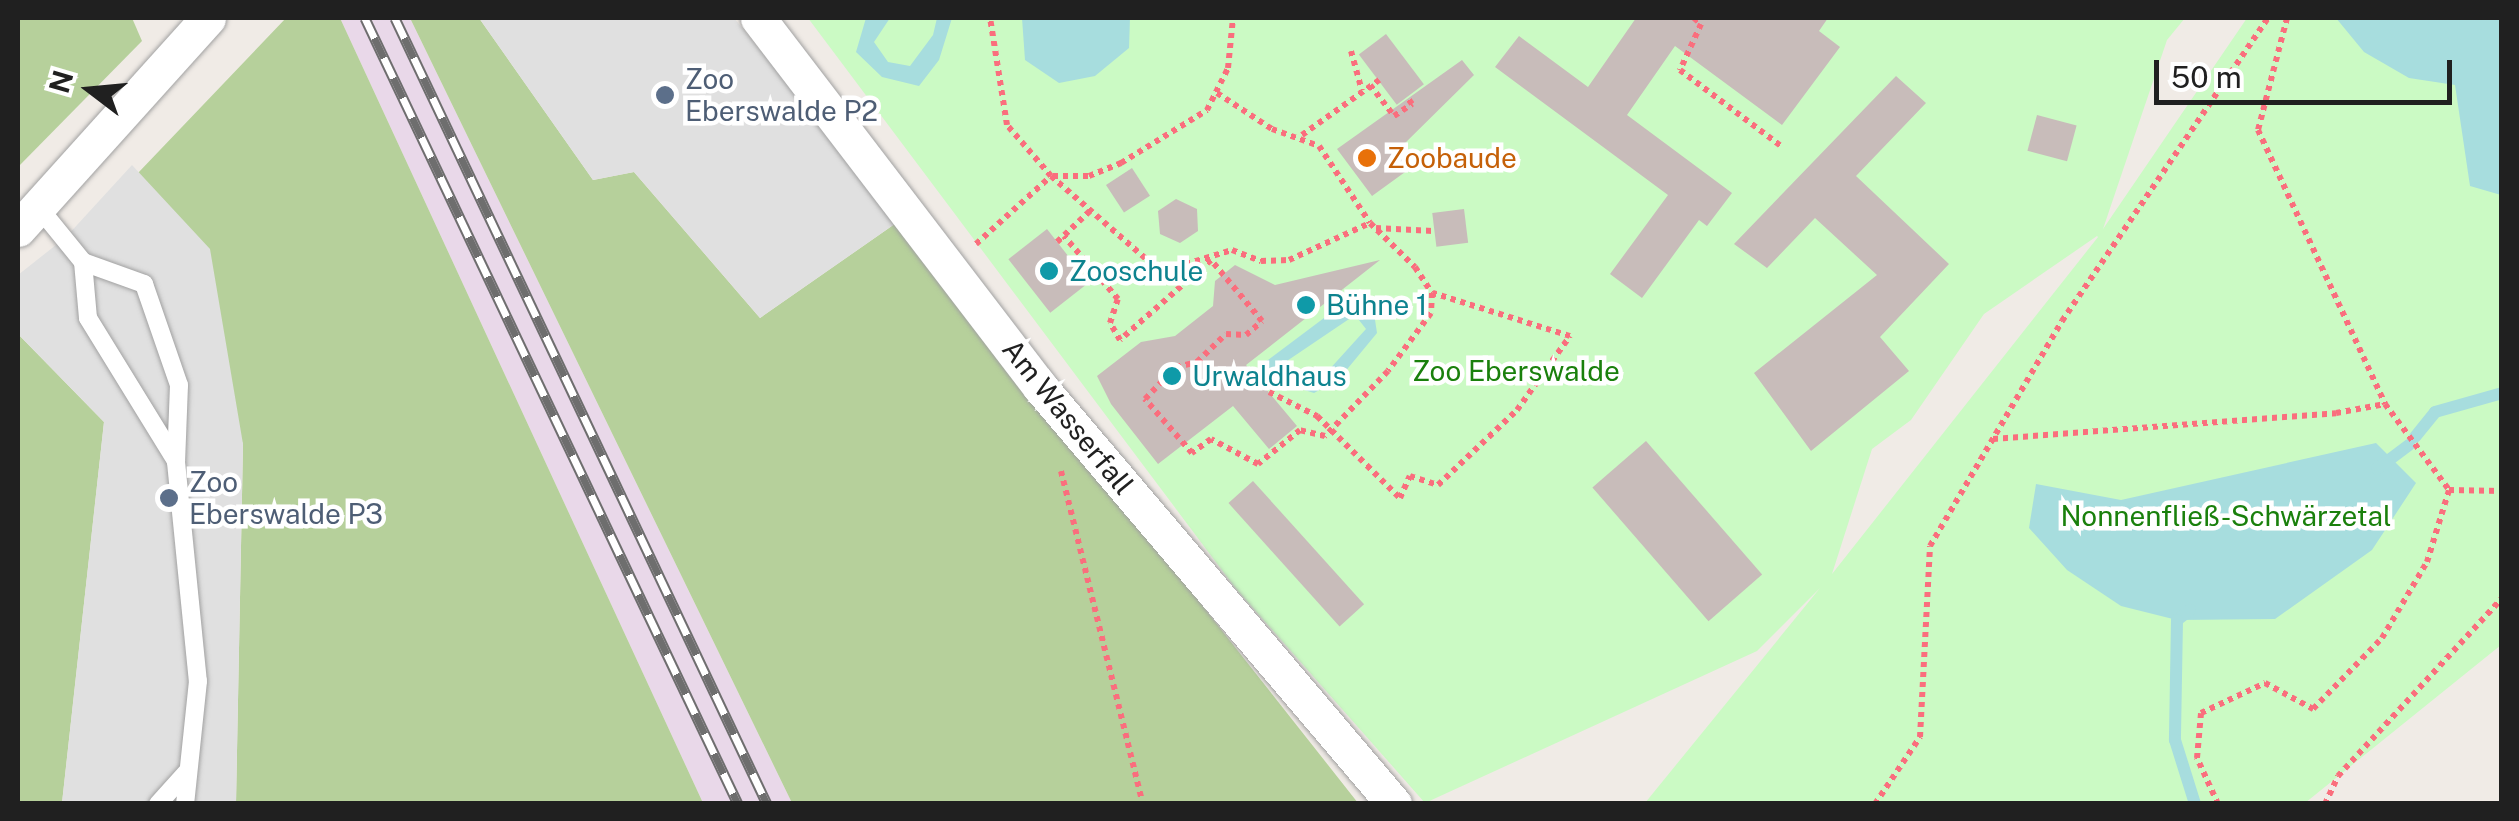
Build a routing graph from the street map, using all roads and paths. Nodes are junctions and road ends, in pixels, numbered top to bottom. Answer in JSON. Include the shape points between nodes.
{"nodes":[{"id":1,"x":208,"y":18,"type":"edge"},
{"id":2,"x":758,"y":18,"type":"edge"},
{"id":3,"x":990,"y":18,"type":"edge"},
{"id":4,"x":1233,"y":18,"type":"edge"},
{"id":5,"x":1694,"y":18,"type":"edge"},
{"id":6,"x":2268,"y":18,"type":"edge"},
{"id":7,"x":2287,"y":18,"type":"edge"},
{"id":8,"x":1351,"y":50,"type":"dead end"},
{"id":9,"x":1379,"y":80,"type":"dead end"},
{"id":10,"x":1366,"y":88,"type":"junction"},
{"id":11,"x":1217,"y":93,"type":"junction"},
{"id":12,"x":1407,"y":97,"type":"dead end"},
{"id":13,"x":1302,"y":135,"type":"junction"},
{"id":14,"x":1782,"y":147,"type":"dead end"},
{"id":15,"x":1051,"y":176,"type":"junction"},
{"id":16,"x":1091,"y":210,"type":"junction"},
{"id":17,"x":29,"y":219,"type":"edge"},
{"id":18,"x":1372,"y":225,"type":"junction"},
{"id":19,"x":1433,"y":231,"type":"dead end"},
{"id":20,"x":1211,"y":260,"type":"junction"},
{"id":21,"x":83,"y":262,"type":"junction"},
{"id":22,"x":949,"y":266,"type":"junction"},
{"id":23,"x":1432,"y":293,"type":"junction"},
{"id":24,"x":1268,"y":392,"type":"dead end"},
{"id":25,"x":2385,"y":404,"type":"junction"},
{"id":26,"x":1332,"y":431,"type":"junction"},
{"id":27,"x":1992,"y":440,"type":"junction"},
{"id":28,"x":176,"y":462,"type":"junction"},
{"id":29,"x":1059,"y":463,"type":"dead end"},
{"id":30,"x":2449,"y":490,"type":"junction"},
{"id":31,"x":2502,"y":491,"type":"edge"},
{"id":32,"x":2502,"y":598,"type":"edge"},
{"id":33,"x":186,"y":773,"type":"junction"},
{"id":34,"x":158,"y":804,"type":"edge"},
{"id":35,"x":185,"y":804,"type":"edge"},
{"id":36,"x":1144,"y":804,"type":"edge"},
{"id":37,"x":1394,"y":804,"type":"edge"},
{"id":38,"x":1875,"y":804,"type":"edge"},
{"id":39,"x":2218,"y":804,"type":"edge"},
{"id":40,"x":2325,"y":804,"type":"edge"}],
"edges":[{"from":1,"to":17,"type":"street"},
{"from":2,"to":22,"type":"street","name":"Am Wasserfall"},
{"from":3,"to":15,"type":"path","via":[[1007,125]]},
{"from":4,"to":11,"type":"path","via":[[1228,68]]},
{"from":5,"to":14,"type":"path","via":[[1701,24],[1680,70]]},
{"from":6,"to":27,"type":"path","via":[[2062,321]]},
{"from":7,"to":25,"type":"path","via":[[2258,130]]},
{"from":8,"to":10,"type":"path"},
{"from":9,"to":10,"type":"path"},
{"from":10,"to":12,"type":"path","via":[[1394,116],[1412,104]]},
{"from":10,"to":13,"type":"path"},
{"from":11,"to":13,"type":"path","via":[[1272,129]]},
{"from":11,"to":15,"type":"path","via":[[1186,128],[1146,152],[1089,176]]},
{"from":13,"to":18,"type":"path","via":[[1319,146]]},
{"from":15,"to":16,"type":"path"},
{"from":15,"to":22,"type":"path"},
{"from":16,"to":20,"type":"path","via":[[1152,264]]},
{"from":16,"to":20,"type":"path","via":[[1060,239],[1118,299],[1110,323],[1120,340]]},
{"from":17,"to":21,"type":"lane"},
{"from":18,"to":19,"type":"path"},
{"from":18,"to":20,"type":"path","via":[[1289,260],[1262,261],[1232,250]]},
{"from":18,"to":23,"type":"path"},
{"from":20,"to":26,"type":"path","via":[[1262,321],[1246,336],[1226,334],[1144,399],[1192,453],[1211,439],[1258,464],[1300,430],[1325,436]]},
{"from":21,"to":28,"type":"lane","via":[[88,318]]},
{"from":21,"to":28,"type":"lane","via":[[144,284],[179,385]]},
{"from":22,"to":37,"type":"street","name":"Am Wasserfall","via":[[1040,387]]},
{"from":23,"to":26,"type":"path","via":[[1430,313],[1408,346]]},
{"from":23,"to":26,"type":"path","via":[[1570,336],[1517,410],[1438,485],[1410,476],[1400,498]]},
{"from":24,"to":26,"type":"path"},
{"from":25,"to":27,"type":"path","via":[[2336,414]]},
{"from":25,"to":30,"type":"path"},
{"from":27,"to":38,"type":"path","via":[[1930,546],[1920,737]]},
{"from":28,"to":33,"type":"lane","via":[[198,681]]},
{"from":29,"to":36,"type":"path"},
{"from":30,"to":31,"type":"path"},
{"from":30,"to":39,"type":"path","via":[[2426,562],[2382,638],[2313,708],[2265,682],[2202,713],[2198,758]]},
{"from":32,"to":40,"type":"path","via":[[2338,776]]},
{"from":33,"to":34,"type":"lane"},
{"from":33,"to":35,"type":"lane"}]}
